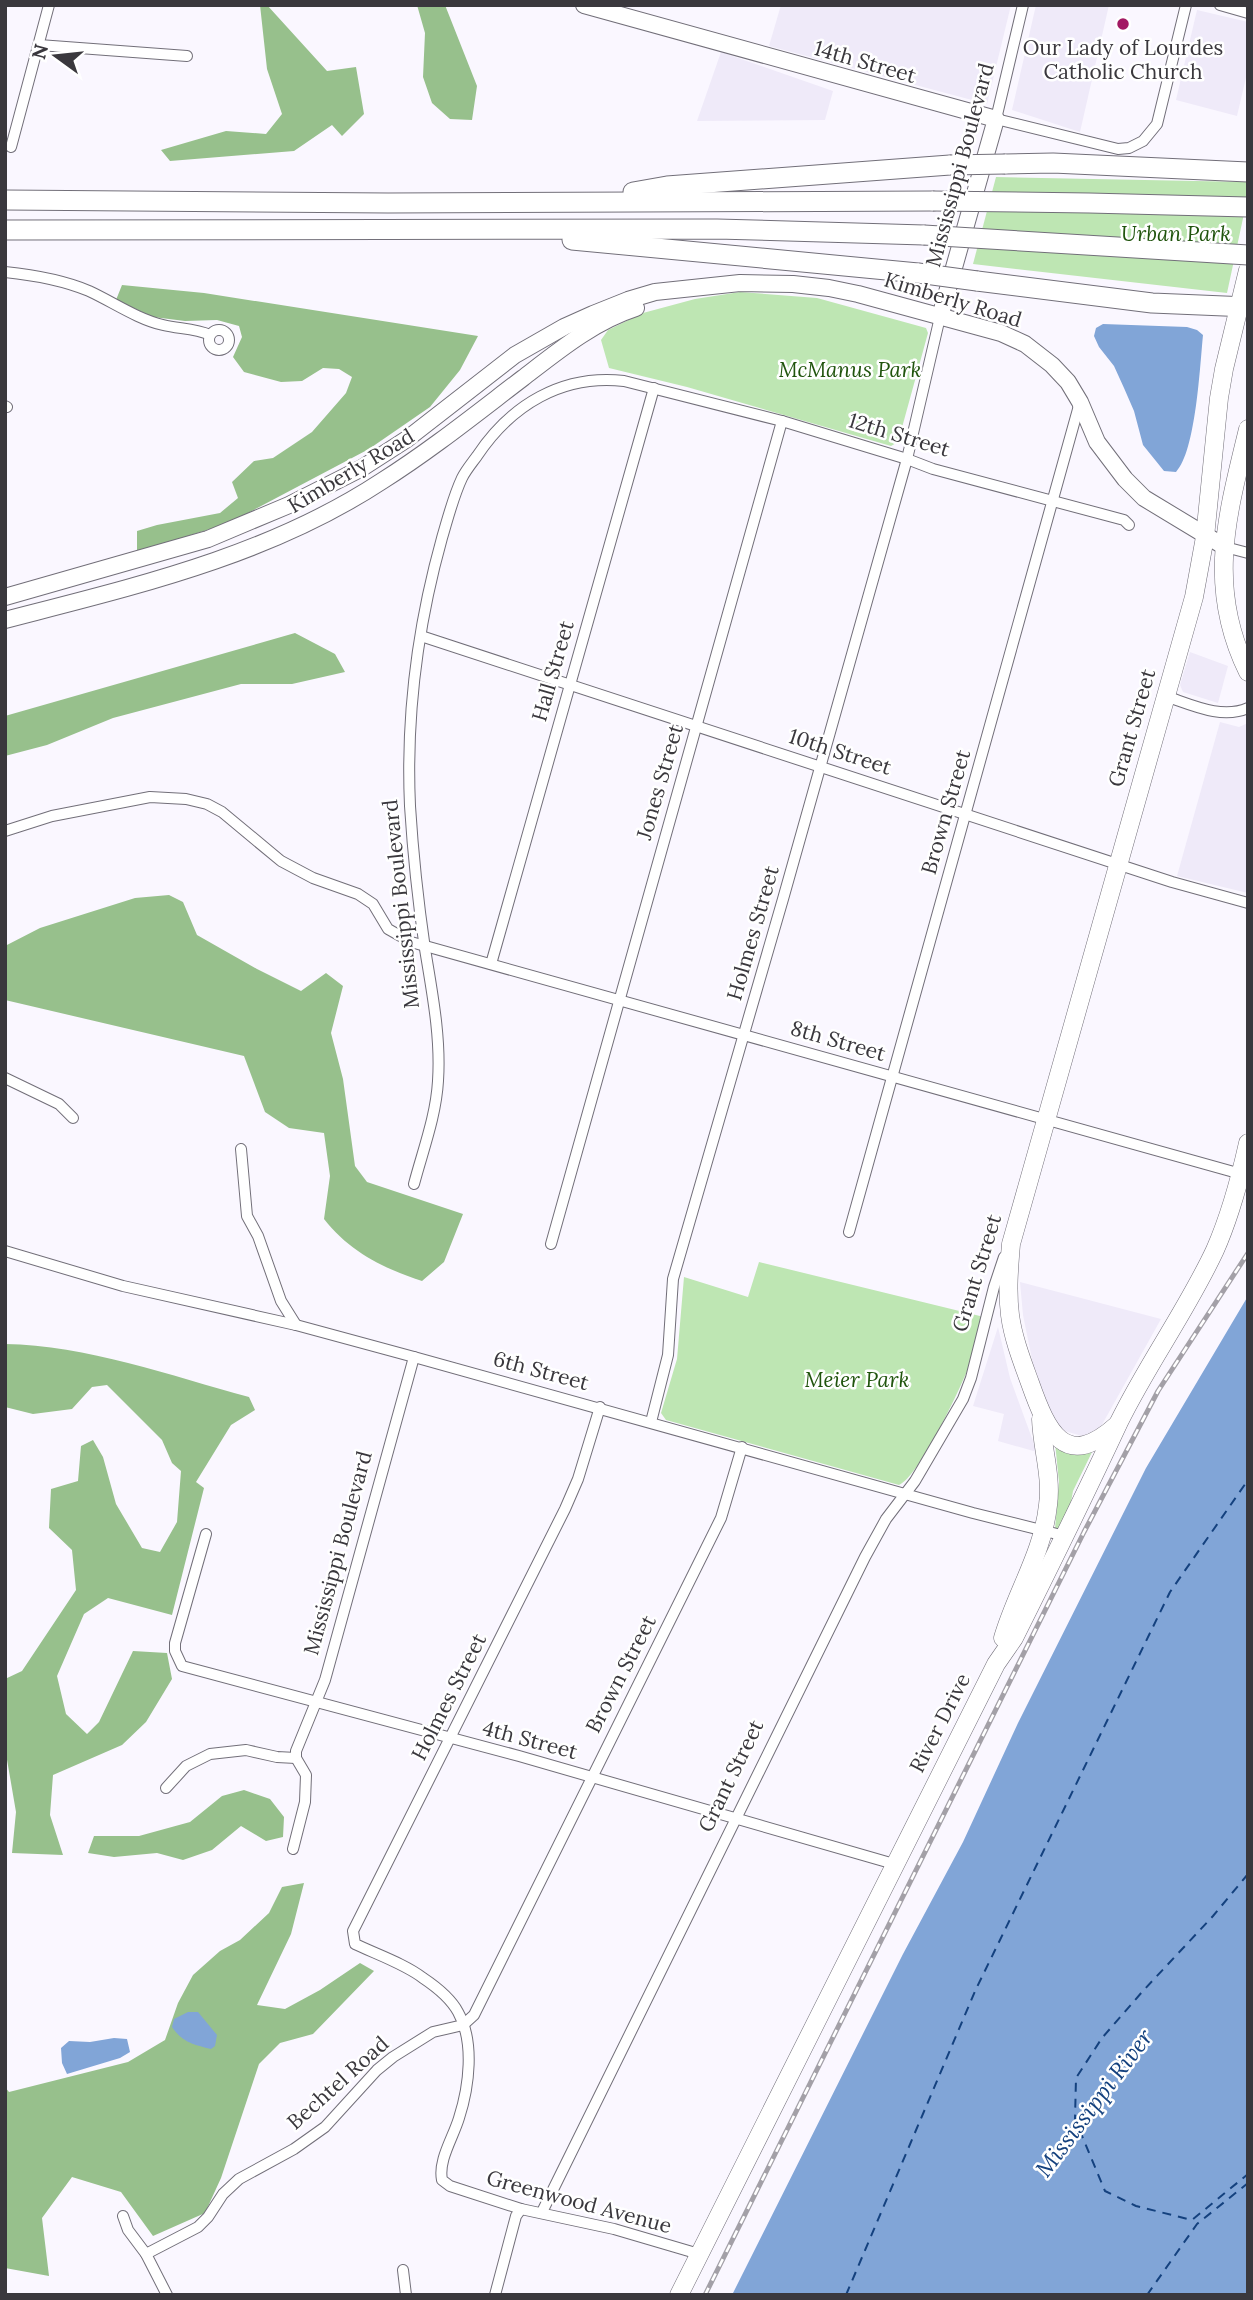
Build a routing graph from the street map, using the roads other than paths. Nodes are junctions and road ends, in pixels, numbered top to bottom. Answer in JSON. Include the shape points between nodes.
{"nodes":[{"id":1,"x":49,"y":5,"type":"edge"},
{"id":2,"x":584,"y":5,"type":"edge"},
{"id":3,"x":1023,"y":5,"type":"edge"},
{"id":4,"x":1186,"y":5,"type":"edge"},
{"id":5,"x":1220,"y":5,"type":"edge"},
{"id":6,"x":1248,"y":13,"type":"edge"},
{"id":7,"x":39,"y":45,"type":"junction"},
{"id":8,"x":187,"y":57,"type":"dead end"},
{"id":9,"x":996,"y":119,"type":"junction"},
{"id":10,"x":11,"y":147,"type":"dead end"},
{"id":11,"x":1248,"y":172,"type":"edge"},
{"id":12,"x":5,"y":200,"type":"edge"},
{"id":13,"x":573,"y":202,"type":"junction"},
{"id":14,"x":1248,"y":207,"type":"edge"},
{"id":15,"x":516,"y":229,"type":"junction"},
{"id":16,"x":5,"y":230,"type":"edge"},
{"id":17,"x":1248,"y":255,"type":"edge"},
{"id":18,"x":1248,"y":270,"type":"edge"},
{"id":19,"x":5,"y":272,"type":"edge"},
{"id":20,"x":685,"y":289,"type":"junction"},
{"id":21,"x":1243,"y":307,"type":"edge"},
{"id":22,"x":940,"y":317,"type":"junction"},
{"id":23,"x":210,"y":335,"type":"dead end"},
{"id":24,"x":654,"y":388,"type":"junction"},
{"id":25,"x":1080,"y":402,"type":"junction"},
{"id":26,"x":782,"y":421,"type":"junction"},
{"id":27,"x":1248,"y":429,"type":"edge"},
{"id":28,"x":907,"y":458,"type":"junction"},
{"id":29,"x":1053,"y":501,"type":"junction"},
{"id":30,"x":1129,"y":525,"type":"dead end"},
{"id":31,"x":1205,"y":537,"type":"junction"},
{"id":32,"x":1225,"y":547,"type":"junction"},
{"id":33,"x":1248,"y":553,"type":"edge"},
{"id":34,"x":5,"y":597,"type":"edge"},
{"id":35,"x":5,"y":620,"type":"edge"},
{"id":36,"x":421,"y":636,"type":"junction"},
{"id":37,"x":1248,"y":672,"type":"edge"},
{"id":38,"x":569,"y":684,"type":"junction"},
{"id":39,"x":1165,"y":696,"type":"junction"},
{"id":40,"x":1248,"y":708,"type":"edge"},
{"id":41,"x":696,"y":726,"type":"junction"},
{"id":42,"x":820,"y":766,"type":"junction"},
{"id":43,"x":965,"y":814,"type":"junction"},
{"id":44,"x":5,"y":831,"type":"edge"},
{"id":45,"x":1119,"y":863,"type":"junction"},
{"id":46,"x":1248,"y":903,"type":"edge"},
{"id":47,"x":425,"y":946,"type":"junction"},
{"id":48,"x":491,"y":964,"type":"junction"},
{"id":49,"x":619,"y":1000,"type":"junction"},
{"id":50,"x":744,"y":1035,"type":"junction"},
{"id":51,"x":892,"y":1076,"type":"junction"},
{"id":52,"x":5,"y":1078,"type":"edge"},
{"id":53,"x":73,"y":1118,"type":"dead end"},
{"id":54,"x":1046,"y":1119,"type":"junction"},
{"id":55,"x":1248,"y":1143,"type":"edge"},
{"id":56,"x":241,"y":1149,"type":"dead end"},
{"id":57,"x":1241,"y":1174,"type":"junction"},
{"id":58,"x":414,"y":1184,"type":"dead end"},
{"id":59,"x":1021,"y":1207,"type":"junction"},
{"id":60,"x":849,"y":1231,"type":"dead end"},
{"id":61,"x":551,"y":1244,"type":"dead end"},
{"id":62,"x":5,"y":1251,"type":"edge"},
{"id":63,"x":296,"y":1325,"type":"junction"},
{"id":64,"x":414,"y":1357,"type":"junction"},
{"id":65,"x":600,"y":1407,"type":"junction"},
{"id":66,"x":1040,"y":1412,"type":"junction"},
{"id":67,"x":651,"y":1422,"type":"junction"},
{"id":68,"x":1119,"y":1422,"type":"junction"},
{"id":69,"x":742,"y":1447,"type":"junction"},
{"id":70,"x":904,"y":1493,"type":"junction"},
{"id":71,"x":1044,"y":1530,"type":"junction"},
{"id":72,"x":206,"y":1534,"type":"dead end"},
{"id":73,"x":1065,"y":1536,"type":"junction"},
{"id":74,"x":996,"y":1664,"type":"junction"},
{"id":75,"x":317,"y":1702,"type":"junction"},
{"id":76,"x":449,"y":1738,"type":"junction"},
{"id":77,"x":296,"y":1758,"type":"junction"},
{"id":78,"x":591,"y":1777,"type":"junction"},
{"id":79,"x":166,"y":1788,"type":"dead end"},
{"id":80,"x":736,"y":1818,"type":"junction"},
{"id":81,"x":293,"y":1849,"type":"dead end"},
{"id":82,"x":894,"y":1864,"type":"junction"},
{"id":83,"x":463,"y":2025,"type":"junction"},
{"id":84,"x":521,"y":2209,"type":"junction"},
{"id":85,"x":542,"y":2213,"type":"junction"},
{"id":86,"x":123,"y":2216,"type":"dead end"},
{"id":87,"x":146,"y":2254,"type":"junction"},
{"id":88,"x":699,"y":2254,"type":"junction"},
{"id":89,"x":403,"y":2270,"type":"dead end"},
{"id":90,"x":167,"y":2295,"type":"edge"},
{"id":91,"x":406,"y":2295,"type":"edge"},
{"id":92,"x":495,"y":2295,"type":"edge"},
{"id":93,"x":679,"y":2295,"type":"edge"}],
"edges":[{"from":1,"to":7,"type":"street"},
{"from":2,"to":9,"type":"main road","name":"14th Street"},
{"from":3,"to":9,"type":"street","name":"Mississippi Boulevard"},
{"from":4,"to":9,"type":"street","name":"14th Street","via":[[1157,124],[1136,145],[1111,148]]},
{"from":5,"to":6,"type":"street"},
{"from":7,"to":8,"type":"street"},
{"from":7,"to":10,"type":"street"},
{"from":9,"to":22,"type":"main road","name":"Mississippi Boulevard"},
{"from":11,"to":13,"type":"highway","bridge":true,"via":[[1054,163],[950,164],[667,186]]},
{"from":12,"to":13,"type":"highway"},
{"from":13,"to":14,"type":"highway","bridge":true,"via":[[933,201]]},
{"from":15,"to":16,"type":"highway"},
{"from":15,"to":17,"type":"highway","bridge":true,"via":[[924,235]]},
{"from":15,"to":21,"type":"highway","bridge":true,"via":[[559,239],[918,274],[1152,303]]},
{"from":18,"to":21,"type":"main road","name":"Grant Street"},
{"from":19,"to":23,"type":"street","via":[[56,280],[162,325]]},
{"from":20,"to":22,"type":"main road","name":"Kimberly Road","via":[[793,284],[858,294]]},
{"from":20,"to":34,"type":"main road","name":"Kimberly Road","via":[[628,300],[564,327],[515,355],[407,439],[289,505],[208,539]]},
{"from":20,"to":35,"type":"main road","name":"Kimberly Road","via":[[628,311],[567,344],[439,442],[309,523],[173,576]]},
{"from":21,"to":31,"type":"main road","name":"Grant Street","via":[[1217,411]]},
{"from":22,"to":25,"type":"main road","name":"Kimberly Road","via":[[1025,344],[1052,365]]},
{"from":22,"to":28,"type":"street","name":"Mississippi Boulevard"},
{"from":24,"to":26,"type":"street","name":"12th Street"},
{"from":24,"to":36,"type":"street","name":"Mississippi Boulevard","via":[[602,378],[586,381],[540,397],[503,423],[462,477],[432,576]]},
{"from":24,"to":38,"type":"street","name":"Hall Street"},
{"from":25,"to":29,"type":"street","name":"Brown Street"},
{"from":25,"to":31,"type":"main road","name":"Kimberly Road","via":[[1097,442],[1125,479],[1144,498]]},
{"from":26,"to":28,"type":"street","name":"12th Street"},
{"from":26,"to":41,"type":"street","name":"Jones Street"},
{"from":27,"to":32,"type":"main road","via":[[1228,509]]},
{"from":28,"to":29,"type":"street","name":"12th Street"},
{"from":28,"to":42,"type":"street","name":"Holmes Street"},
{"from":29,"to":30,"type":"street","name":"12th Street"},
{"from":29,"to":43,"type":"street","name":"Brown Street"},
{"from":31,"to":32,"type":"main road"},
{"from":31,"to":39,"type":"main road","name":"Grant Street","via":[[1194,597]]},
{"from":32,"to":33,"type":"street"},
{"from":32,"to":37,"type":"main road","via":[[1226,608]]},
{"from":36,"to":38,"type":"street","name":"10th Street"},
{"from":36,"to":47,"type":"street","name":"Mississippi Boulevard","via":[[409,757],[416,889]]},
{"from":38,"to":41,"type":"street","name":"10th Street"},
{"from":38,"to":48,"type":"street","name":"Hall Street"},
{"from":39,"to":40,"type":"street","via":[[1219,712]]},
{"from":39,"to":45,"type":"main road","name":"Grant Street"},
{"from":41,"to":42,"type":"street","name":"10th Street"},
{"from":41,"to":49,"type":"street","name":"Jones Street"},
{"from":42,"to":43,"type":"street","name":"10th Street"},
{"from":42,"to":50,"type":"street","name":"Holmes Street"},
{"from":43,"to":45,"type":"street","name":"10th Street"},
{"from":43,"to":51,"type":"street","name":"Brown Street"},
{"from":44,"to":47,"type":"street","name":"8th Street","via":[[52,816],[150,797],[207,804],[281,861],[358,894],[373,904],[387,929]]},
{"from":45,"to":46,"type":"street","name":"10th Street"},
{"from":45,"to":54,"type":"main road","name":"Grant Street"},
{"from":47,"to":48,"type":"street","name":"8th Street"},
{"from":47,"to":58,"type":"street","name":"Mississippi Boulevard","via":[[438,1080]]},
{"from":48,"to":49,"type":"street","name":"8th Street"},
{"from":49,"to":50,"type":"street","name":"8th Street"},
{"from":49,"to":61,"type":"street","name":"Jones Street"},
{"from":50,"to":51,"type":"street","name":"8th Street"},
{"from":50,"to":67,"type":"street","name":"Holmes Street","via":[[673,1279],[668,1355]]},
{"from":51,"to":54,"type":"street","name":"8th Street"},
{"from":51,"to":60,"type":"street","name":"Brown Street"},
{"from":52,"to":53,"type":"street","via":[[59,1104]]},
{"from":54,"to":57,"type":"street","name":"8th Street"},
{"from":54,"to":59,"type":"main road","name":"Grant Street"},
{"from":55,"to":57,"type":"main road","name":"River Drive"},
{"from":56,"to":63,"type":"street","via":[[247,1216],[281,1301]]},
{"from":57,"to":68,"type":"main road","name":"River Drive","via":[[1216,1247],[1195,1290]]},
{"from":59,"to":66,"type":"main road","via":[[1011,1244],[1011,1317]]},
{"from":59,"to":70,"type":"street","name":"Grant Street","via":[[963,1399]]},
{"from":62,"to":63,"type":"street","name":"6th Street","via":[[123,1286]]},
{"from":63,"to":64,"type":"street","name":"6th Street"},
{"from":64,"to":65,"type":"street","name":"6th Street"},
{"from":64,"to":75,"type":"street","name":"Mississippi Boulevard"},
{"from":65,"to":67,"type":"street","name":"6th Street"},
{"from":65,"to":76,"type":"street","name":"Holmes Street","via":[[565,1509]]},
{"from":66,"to":68,"type":"main road","via":[[1052,1432],[1073,1445],[1092,1444]]},
{"from":66,"to":71,"type":"main road","via":[[1048,1472]]},
{"from":67,"to":69,"type":"street","name":"6th Street"},
{"from":68,"to":73,"type":"main road","name":"River Drive"},
{"from":69,"to":70,"type":"street","name":"6th Street"},
{"from":69,"to":78,"type":"street","name":"Brown Street","via":[[721,1518]]},
{"from":70,"to":71,"type":"street","name":"6th Street"},
{"from":70,"to":80,"type":"street","name":"Grant Street","via":[[865,1557]]},
{"from":71,"to":73,"type":"street","name":"6th Street"},
{"from":71,"to":74,"type":"main road"},
{"from":72,"to":75,"type":"street","name":"4th Street","via":[[176,1639],[175,1651],[182,1666]]},
{"from":73,"to":74,"type":"main road","name":"River Drive","via":[[1014,1638]]},
{"from":74,"to":82,"type":"main road","name":"River Drive"},
{"from":75,"to":76,"type":"street","name":"4th Street"},
{"from":75,"to":77,"type":"street","name":"Mississippi Boulevard"},
{"from":76,"to":78,"type":"street","name":"4th Street"},
{"from":76,"to":83,"type":"street","name":"Holmes Street","via":[[352,1936],[355,1944],[423,1977],[447,1999]]},
{"from":77,"to":79,"type":"street","via":[[246,1750],[210,1754],[186,1766]]},
{"from":77,"to":81,"type":"street","via":[[306,1775],[305,1802]]},
{"from":78,"to":80,"type":"street","name":"4th Street"},
{"from":78,"to":83,"type":"street","name":"Brown Street","via":[[474,2015]]},
{"from":80,"to":82,"type":"street","name":"4th Street"},
{"from":80,"to":85,"type":"street","name":"Grant Street"},
{"from":82,"to":88,"type":"main road","name":"River Drive"},
{"from":83,"to":84,"type":"street","name":"Greenwood Avenue","via":[[466,2088],[440,2170],[442,2180]]},
{"from":83,"to":87,"type":"street","name":"Bechtel Road","via":[[433,2032],[393,2057],[325,2127],[239,2179],[198,2227]]},
{"from":84,"to":85,"type":"street","name":"Greenwood Avenue"},
{"from":84,"to":92,"type":"street"},
{"from":85,"to":88,"type":"street","name":"Greenwood Avenue"},
{"from":86,"to":87,"type":"street"},
{"from":87,"to":90,"type":"street"},
{"from":88,"to":93,"type":"main road","name":"River Drive"},
{"from":89,"to":91,"type":"street"}]}
